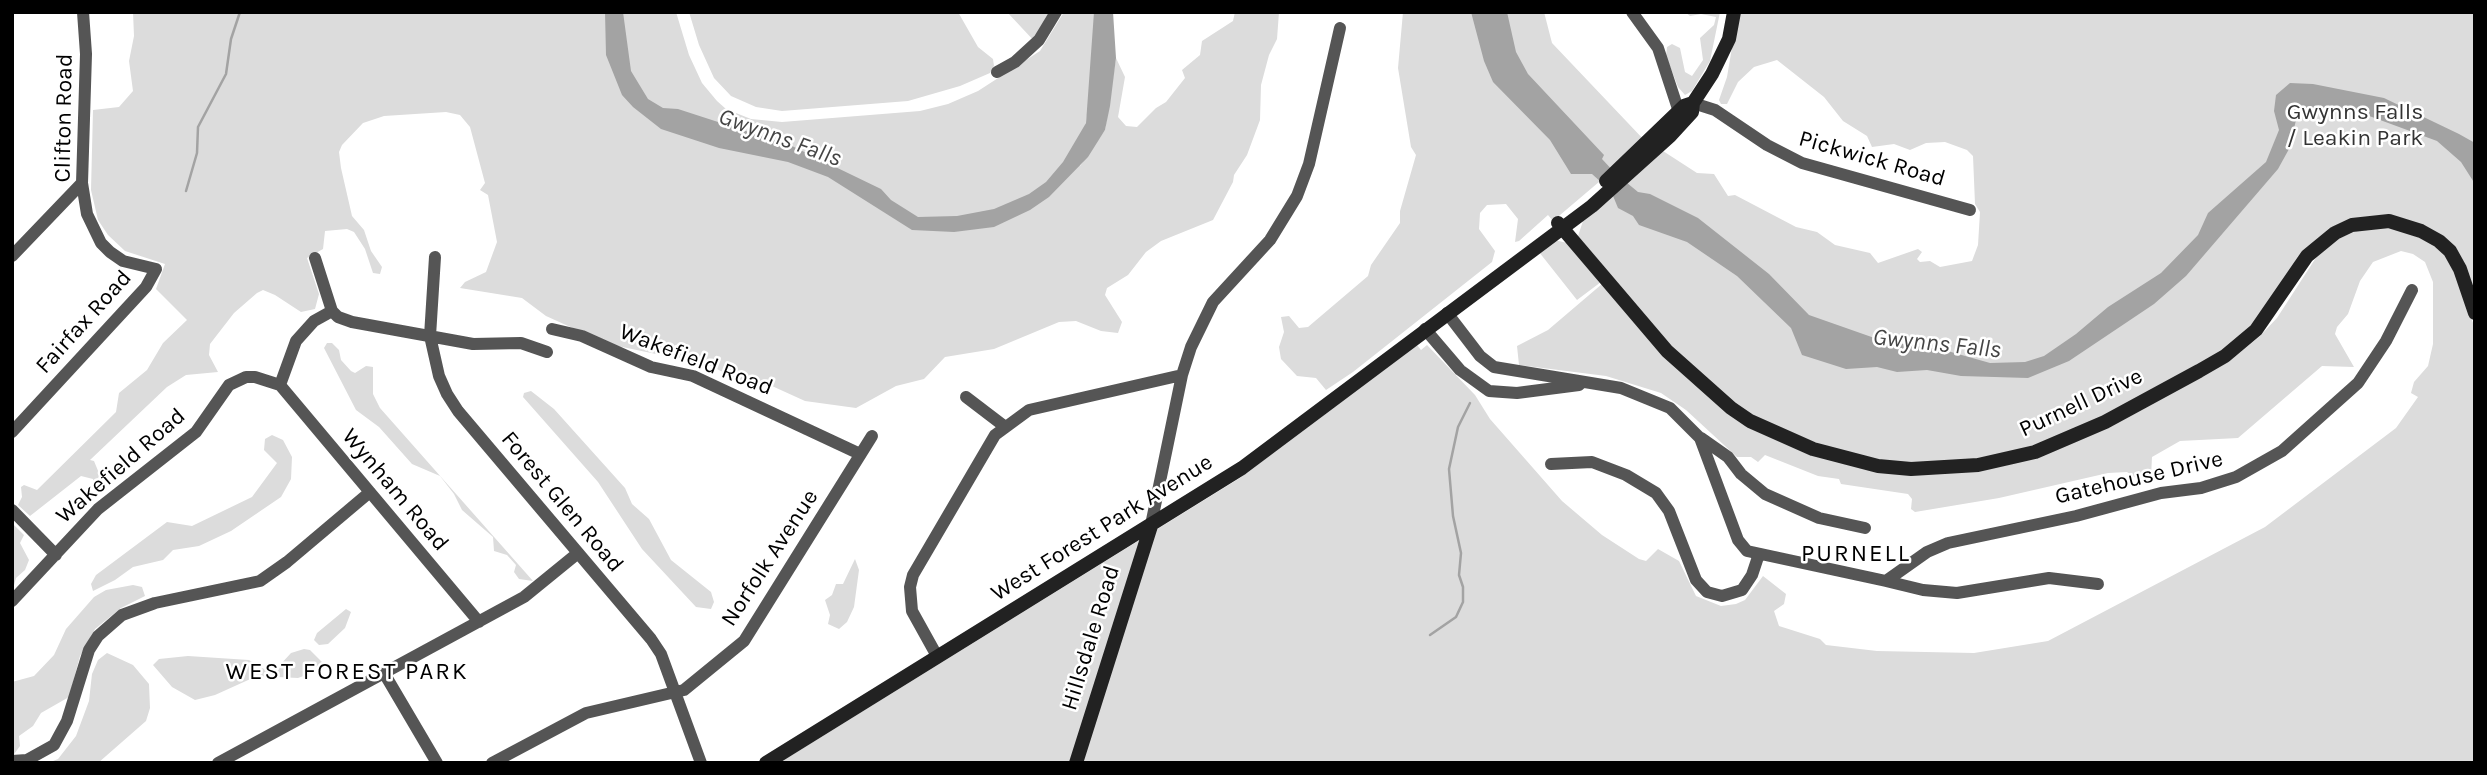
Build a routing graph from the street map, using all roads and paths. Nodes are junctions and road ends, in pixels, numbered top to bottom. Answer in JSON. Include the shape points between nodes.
{"nodes":[{"id":1,"x":83,"y":12,"type":"edge"},
{"id":2,"x":1056,"y":12,"type":"edge"},
{"id":3,"x":1632,"y":12,"type":"edge"},
{"id":4,"x":1725,"y":12,"type":"edge"},
{"id":5,"x":1734,"y":12,"type":"edge"},
{"id":6,"x":1340,"y":28,"type":"dead end"},
{"id":7,"x":1721,"y":54,"type":"junction"},
{"id":8,"x":997,"y":72,"type":"dead end"},
{"id":9,"x":1693,"y":103,"type":"junction"},
{"id":10,"x":1679,"y":111,"type":"junction"},
{"id":11,"x":1638,"y":159,"type":"junction"},
{"id":12,"x":82,"y":183,"type":"junction"},
{"id":13,"x":1970,"y":209,"type":"dead end"},
{"id":14,"x":1559,"y":225,"type":"junction"},
{"id":15,"x":12,"y":256,"type":"edge"},
{"id":16,"x":435,"y":257,"type":"dead end"},
{"id":17,"x":315,"y":258,"type":"dead end"},
{"id":18,"x":156,"y":269,"type":"joint"},
{"id":19,"x":2412,"y":290,"type":"dead end"},
{"id":20,"x":332,"y":311,"type":"junction"},
{"id":21,"x":1447,"y":313,"type":"junction"},
{"id":22,"x":2475,"y":313,"type":"edge"},
{"id":23,"x":552,"y":329,"type":"dead end"},
{"id":24,"x":1425,"y":329,"type":"junction"},
{"id":25,"x":430,"y":336,"type":"junction"},
{"id":26,"x":547,"y":352,"type":"dead end"},
{"id":27,"x":1182,"y":375,"type":"junction"},
{"id":28,"x":1590,"y":383,"type":"junction"},
{"id":29,"x":279,"y":384,"type":"junction"},
{"id":30,"x":966,"y":397,"type":"dead end"},
{"id":31,"x":1004,"y":426,"type":"junction"},
{"id":32,"x":12,"y":432,"type":"edge"},
{"id":33,"x":872,"y":436,"type":"dead end"},
{"id":34,"x":1700,"y":438,"type":"junction"},
{"id":35,"x":860,"y":454,"type":"junction"},
{"id":36,"x":1551,"y":464,"type":"dead end"},
{"id":37,"x":370,"y":492,"type":"junction"},
{"id":38,"x":12,"y":510,"type":"edge"},
{"id":39,"x":1151,"y":525,"type":"junction"},
{"id":40,"x":1865,"y":528,"type":"dead end"},
{"id":41,"x":578,"y":553,"type":"junction"},
{"id":42,"x":1759,"y":554,"type":"junction"},
{"id":43,"x":55,"y":555,"type":"junction"},
{"id":44,"x":1886,"y":581,"type":"junction"},
{"id":45,"x":2098,"y":584,"type":"dead end"},
{"id":46,"x":12,"y":601,"type":"edge"},
{"id":47,"x":479,"y":622,"type":"junction"},
{"id":48,"x":937,"y":656,"type":"junction"},
{"id":49,"x":384,"y":673,"type":"junction"},
{"id":50,"x":675,"y":694,"type":"junction"},
{"id":51,"x":12,"y":761,"type":"edge"},
{"id":52,"x":218,"y":763,"type":"edge"},
{"id":53,"x":437,"y":763,"type":"edge"},
{"id":54,"x":492,"y":763,"type":"edge"},
{"id":55,"x":701,"y":763,"type":"edge"},
{"id":56,"x":766,"y":763,"type":"edge"},
{"id":57,"x":1076,"y":763,"type":"edge"}],
"edges":[{"from":1,"to":12,"type":"street","name":"Clifton Road"},
{"from":2,"to":8,"type":"street","via":[[1033,46]]},
{"from":3,"to":10,"type":"street","via":[[1658,48]]},
{"from":4,"to":7,"type":"main road"},
{"from":5,"to":7,"type":"main road"},
{"from":6,"to":27,"type":"street","name":"Hillsdale Road","via":[[1309,164],[1297,196],[1280,228],[1213,302]]},
{"from":7,"to":9,"type":"main road"},
{"from":9,"to":10,"type":"main road"},
{"from":9,"to":11,"type":"main road","via":[[1686,119]]},
{"from":9,"to":13,"type":"street","name":"Pickwick Road","via":[[1715,110],[1802,163]]},
{"from":10,"to":11,"type":"main road"},
{"from":11,"to":14,"type":"main road","name":"West Forest Park Avenue"},
{"from":12,"to":15,"type":"street"},
{"from":12,"to":18,"type":"street","name":"Clifton Road","via":[[87,214],[101,243],[123,261]]},
{"from":14,"to":21,"type":"main road","name":"West Forest Park Avenue","via":[[1453,302]]},
{"from":14,"to":22,"type":"main road","name":"Purnell Drive","via":[[1667,351],[1731,408],[1813,449],[1878,466],[1978,465],[2035,452],[2105,422],[2225,356],[2256,330],[2308,256],[2334,233],[2352,225],[2389,221],[2439,241],[2460,269]]},
{"from":16,"to":25,"type":"street","name":"Forest Glen Road"},
{"from":17,"to":20,"type":"street"},
{"from":18,"to":32,"type":"street","name":"Fairfax Road","via":[[146,287]]},
{"from":19,"to":44,"type":"street","name":"Gatehouse Drive","via":[[2358,383],[2283,451],[2236,477],[2201,488],[1948,542]]},
{"from":20,"to":25,"type":"street","via":[[352,323]]},
{"from":20,"to":29,"type":"street","via":[[314,321],[296,341]]},
{"from":21,"to":24,"type":"main road","name":"West Forest Park Avenue"},
{"from":21,"to":28,"type":"street","via":[[1494,367]]},
{"from":23,"to":35,"type":"street","name":"Wakefield Road","via":[[583,336],[651,367],[694,376]]},
{"from":24,"to":28,"type":"street","via":[[1461,370],[1489,391],[1517,393]]},
{"from":24,"to":39,"type":"main road","name":"West Forest Park Avenue","via":[[1266,451]]},
{"from":25,"to":26,"type":"street","via":[[484,345],[521,343]]},
{"from":25,"to":41,"type":"street","name":"Forest Glen Road","via":[[439,376],[458,411]]},
{"from":27,"to":31,"type":"street","via":[[1043,406]]},
{"from":27,"to":39,"type":"street","name":"Hillsdale Road"},
{"from":28,"to":34,"type":"street","via":[[1621,388],[1670,408]]},
{"from":29,"to":37,"type":"street","name":"Wynham Road"},
{"from":29,"to":43,"type":"street","name":"Wakefield Road","via":[[246,377],[229,385],[196,432],[98,509]]},
{"from":30,"to":31,"type":"street"},
{"from":31,"to":48,"type":"street","via":[[914,575],[912,611]]},
{"from":33,"to":35,"type":"street","name":"Norfolk Avenue"},
{"from":34,"to":40,"type":"street","via":[[1728,457],[1765,494],[1819,518]]},
{"from":34,"to":42,"type":"street","via":[[1741,547]]},
{"from":35,"to":50,"type":"street","name":"Norfolk Avenue","via":[[752,631]]},
{"from":36,"to":42,"type":"street","via":[[1592,462],[1618,471],[1656,494],[1670,511],[1696,580],[1707,592],[1722,596],[1742,590]]},
{"from":37,"to":47,"type":"street","name":"Wynham Road"},
{"from":37,"to":51,"type":"street","via":[[260,581],[155,603],[122,615],[89,650],[67,721],[54,745],[34,757]]},
{"from":38,"to":43,"type":"street"},
{"from":39,"to":48,"type":"main road","name":"West Forest Park Avenue"},
{"from":39,"to":57,"type":"main road","name":"Hillsdale Road"},
{"from":41,"to":47,"type":"street","via":[[524,597]]},
{"from":41,"to":50,"type":"street","name":"Forest Glen Road","via":[[651,639]]},
{"from":42,"to":44,"type":"street"},
{"from":43,"to":46,"type":"street","name":"Wakefield Road"},
{"from":44,"to":45,"type":"street","via":[[1957,593],[2049,578]]},
{"from":47,"to":49,"type":"street"},
{"from":48,"to":56,"type":"main road","name":"West Forest Park Avenue"},
{"from":49,"to":52,"type":"street"},
{"from":49,"to":53,"type":"street"},
{"from":50,"to":54,"type":"street","name":"Norfolk Avenue","via":[[586,713]]},
{"from":50,"to":55,"type":"street","name":"Forest Glen Road"}]}
